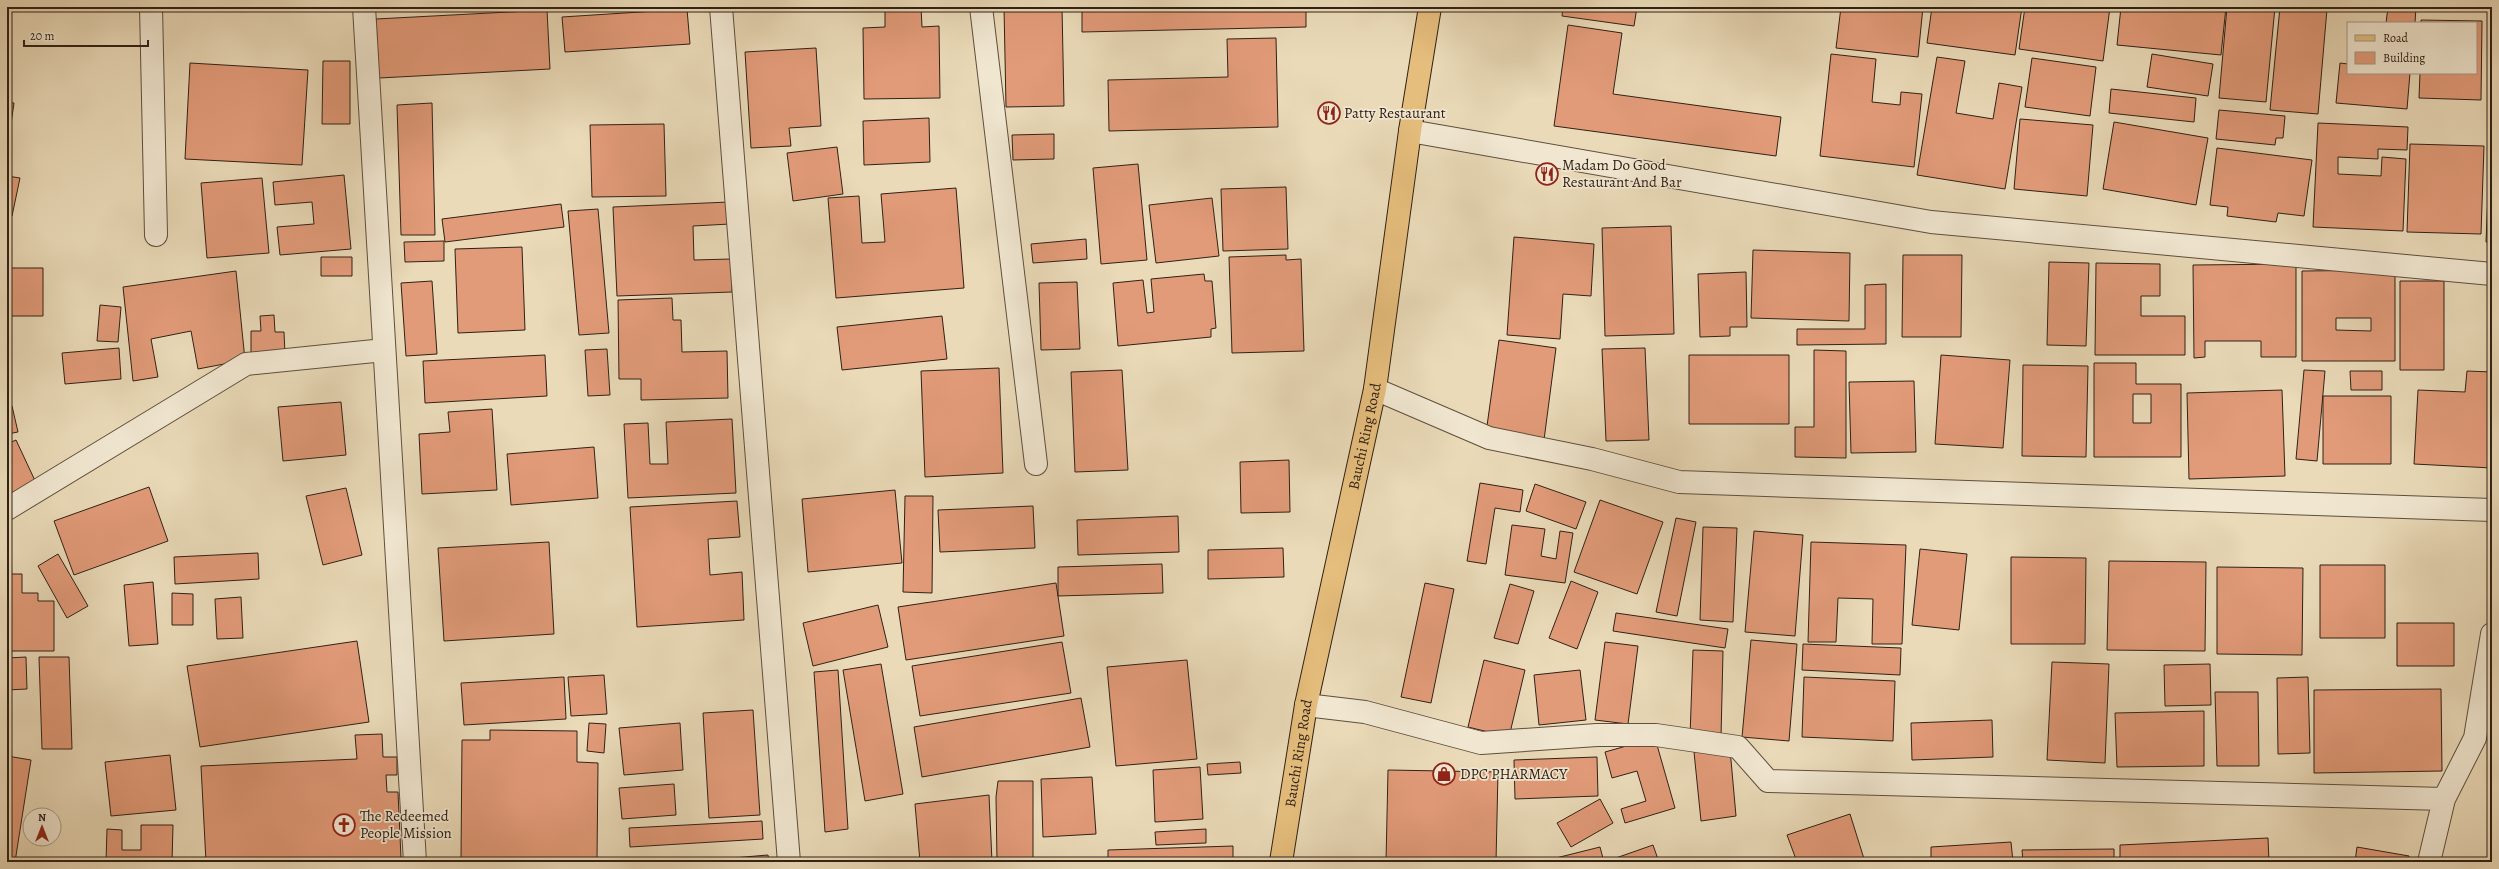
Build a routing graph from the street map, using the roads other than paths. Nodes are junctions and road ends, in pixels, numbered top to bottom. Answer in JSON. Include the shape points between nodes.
{"nodes":[{"id":1,"x":151,"y":7,"type":"edge"},
{"id":2,"x":364,"y":7,"type":"edge"},
{"id":3,"x":721,"y":7,"type":"edge"},
{"id":4,"x":981,"y":7,"type":"edge"},
{"id":5,"x":1430,"y":7,"type":"edge"},
{"id":6,"x":1410,"y":130,"type":"junction"},
{"id":7,"x":156,"y":235,"type":"dead end"},
{"id":8,"x":2492,"y":274,"type":"edge"},
{"id":9,"x":384,"y":350,"type":"junction"},
{"id":10,"x":1375,"y":389,"type":"junction"},
{"id":11,"x":1036,"y":464,"type":"dead end"},
{"id":12,"x":7,"y":509,"type":"edge"},
{"id":13,"x":2492,"y":510,"type":"edge"},
{"id":14,"x":2492,"y":634,"type":"edge"},
{"id":15,"x":1306,"y":705,"type":"junction"},
{"id":16,"x":2444,"y":799,"type":"junction"},
{"id":17,"x":415,"y":862,"type":"edge"},
{"id":18,"x":790,"y":862,"type":"edge"},
{"id":19,"x":1281,"y":862,"type":"edge"},
{"id":20,"x":2429,"y":862,"type":"edge"}],
"edges":[{"from":1,"to":7,"type":"street"},
{"from":2,"to":9,"type":"street"},
{"from":3,"to":18,"type":"street"},
{"from":4,"to":11,"type":"street"},
{"from":5,"to":6,"type":"main road","name":"Bauchi Ring Road"},
{"from":6,"to":8,"type":"street","via":[[1931,222]]},
{"from":6,"to":10,"type":"main road","name":"Bauchi Ring Road"},
{"from":9,"to":12,"type":"street","via":[[246,364]]},
{"from":9,"to":17,"type":"street"},
{"from":10,"to":13,"type":"street","via":[[1489,438],[1592,459],[1679,482]]},
{"from":10,"to":15,"type":"main road","name":"Bauchi Ring Road"},
{"from":14,"to":16,"type":"street","via":[[2475,738]]},
{"from":15,"to":16,"type":"street","via":[[1365,712],[1481,743],[1597,735],[1656,735],[1738,747],[1768,782]]},
{"from":15,"to":19,"type":"main road","name":"Bauchi Ring Road"},
{"from":16,"to":20,"type":"street"}]}
